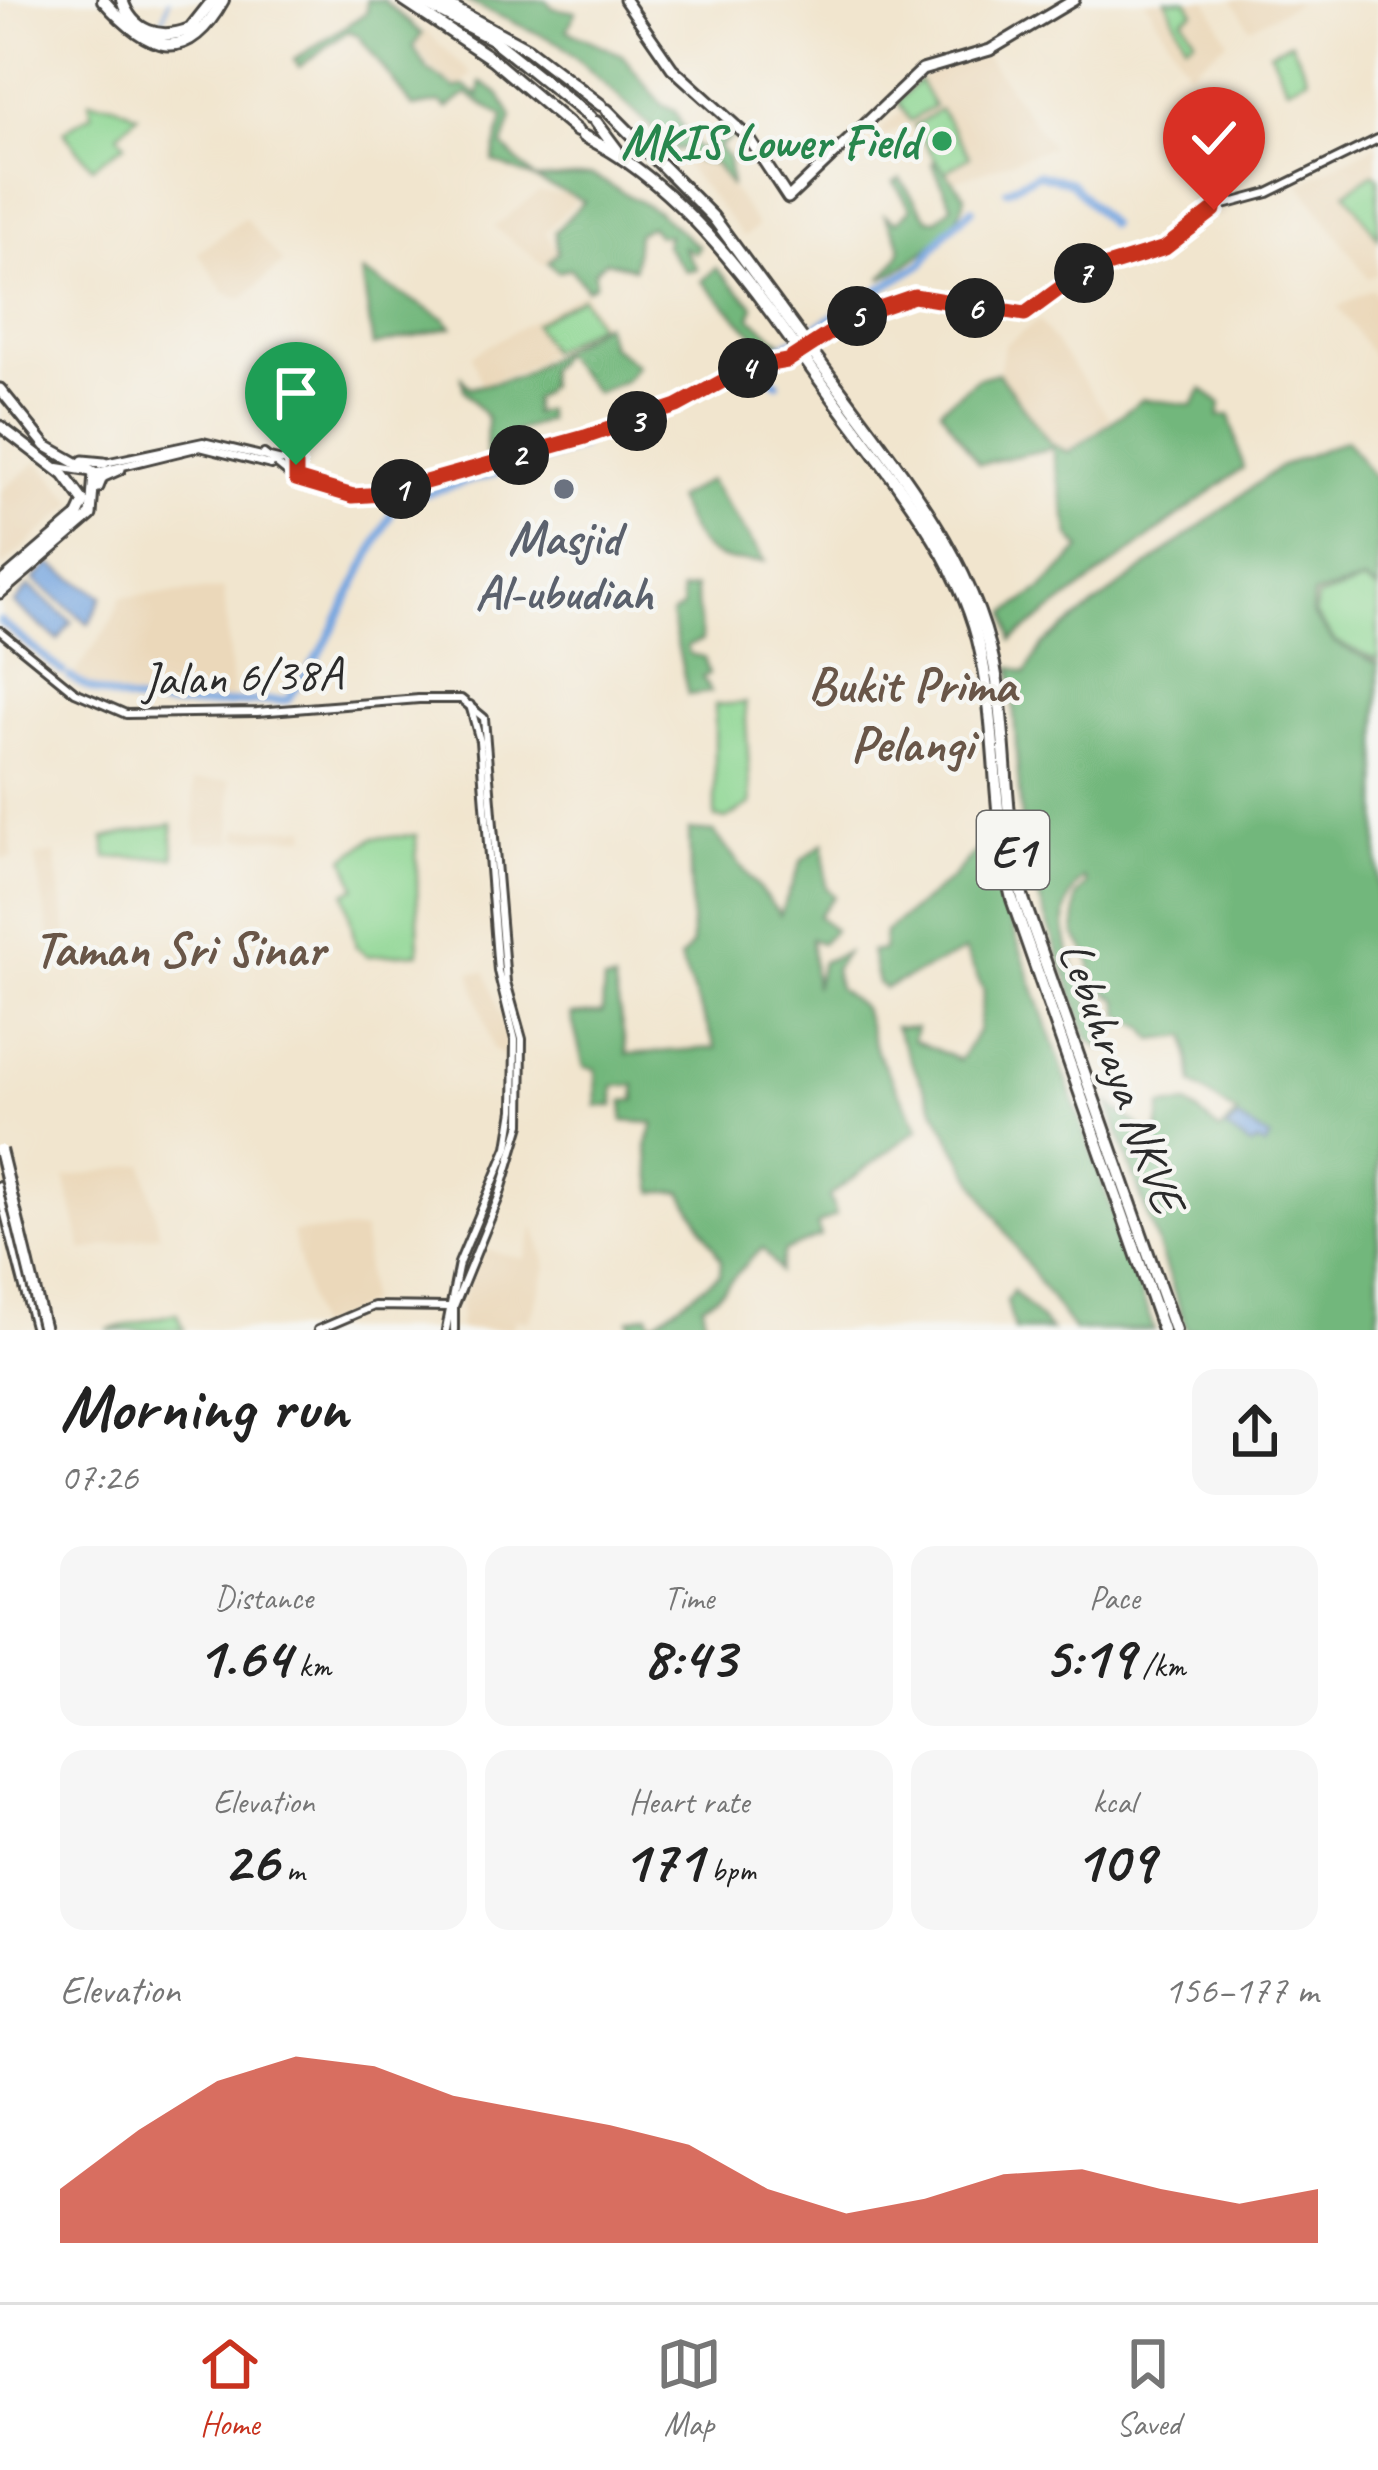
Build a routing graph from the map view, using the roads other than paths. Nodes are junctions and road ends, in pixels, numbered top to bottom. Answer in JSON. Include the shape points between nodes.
{"nodes":[{"id":1,"x":103,"y":0,"type":"edge"},
{"id":2,"x":122,"y":0,"type":"edge"},
{"id":3,"x":223,"y":0,"type":"edge"},
{"id":4,"x":403,"y":0,"type":"edge"},
{"id":5,"x":418,"y":0,"type":"edge"},
{"id":6,"x":438,"y":0,"type":"edge"},
{"id":7,"x":625,"y":0,"type":"edge"},
{"id":8,"x":1074,"y":0,"type":"edge"},
{"id":9,"x":212,"y":1,"type":"edge"},
{"id":10,"x":1378,"y":139,"type":"edge"},
{"id":11,"x":619,"y":153,"type":"junction"},
{"id":12,"x":776,"y":311,"type":"junction"},
{"id":13,"x":0,"y":388,"type":"edge"},
{"id":14,"x":834,"y":390,"type":"junction"},
{"id":15,"x":35,"y":424,"type":"junction"},
{"id":16,"x":0,"y":426,"type":"edge"},
{"id":17,"x":15,"y":437,"type":"junction"},
{"id":18,"x":264,"y":454,"type":"junction"},
{"id":19,"x":44,"y":460,"type":"junction"},
{"id":20,"x":104,"y":463,"type":"junction"},
{"id":21,"x":280,"y":467,"type":"junction"},
{"id":22,"x":91,"y":469,"type":"junction"},
{"id":23,"x":120,"y":469,"type":"junction"},
{"id":24,"x":296,"y":479,"type":"junction"},
{"id":25,"x":70,"y":480,"type":"junction"},
{"id":26,"x":96,"y":491,"type":"junction"},
{"id":27,"x":53,"y":546,"type":"junction"},
{"id":28,"x":31,"y":557,"type":"junction"},
{"id":29,"x":17,"y":578,"type":"junction"},
{"id":30,"x":0,"y":583,"type":"edge"},
{"id":31,"x":0,"y":593,"type":"edge"},
{"id":32,"x":0,"y":634,"type":"edge"},
{"id":33,"x":0,"y":1139,"type":"edge"},
{"id":34,"x":0,"y":1150,"type":"edge"},
{"id":35,"x":0,"y":1190,"type":"edge"},
{"id":36,"x":450,"y":1307,"type":"junction"},
{"id":37,"x":40,"y":1330,"type":"edge"},
{"id":38,"x":318,"y":1330,"type":"edge"},
{"id":39,"x":450,"y":1330,"type":"edge"},
{"id":40,"x":1163,"y":1330,"type":"edge"},
{"id":41,"x":1175,"y":1330,"type":"edge"}],
"edges":[{"from":1,"to":3,"type":"highway","via":[[131,32],[160,45],[197,34]]},
{"from":2,"to":9,"type":"highway","via":[[135,23],[160,35],[190,29]]},
{"from":4,"to":11,"type":"highway","name":"Lebuhraya NKVE","number":"E1","via":[[492,59],[580,134]]},
{"from":5,"to":11,"type":"highway","via":[[492,39],[592,120]]},
{"from":6,"to":12,"type":"highway","name":"Lebuhraya NKVE","number":"E1","via":[[527,49],[604,107],[712,217]]},
{"from":7,"to":8,"type":"main road","via":[[672,68],[748,137],[788,198],[922,70],[1004,43]]},
{"from":10,"to":24,"type":"street","via":[[1268,193],[1220,206],[1153,254],[1078,275],[1025,314],[914,296],[856,316],[787,361],[755,366],[668,410],[383,494],[353,496]]},
{"from":11,"to":12,"type":"highway","name":"Lebuhraya NKVE","number":"E1"},
{"from":12,"to":14,"type":"highway","name":"Lebuhraya NKVE","number":"E1","bridge":true},
{"from":13,"to":15,"type":"main road"},
{"from":14,"to":40,"type":"highway","name":"Lebuhraya NKVE","number":"E1","via":[[939,548],[973,620],[1012,899]]},
{"from":14,"to":41,"type":"highway","name":"Lebuhraya NKVE","number":"E1","via":[[948,544],[983,622],[1023,899]]},
{"from":15,"to":17,"type":"main road"},
{"from":15,"to":20,"type":"main road","via":[[62,452]]},
{"from":15,"to":22,"type":"main road","via":[[57,455]]},
{"from":16,"to":17,"type":"main road"},
{"from":17,"to":19,"type":"main road"},
{"from":18,"to":20,"type":"street","via":[[203,442]]},
{"from":18,"to":21,"type":"street"},
{"from":18,"to":24,"type":"street","via":[[295,464]]},
{"from":19,"to":22,"type":"street","via":[[74,473]]},
{"from":19,"to":25,"type":"main road"},
{"from":20,"to":22,"type":"street"},
{"from":21,"to":23,"type":"street","via":[[200,447]]},
{"from":21,"to":24,"type":"street"},
{"from":22,"to":23,"type":"street"},
{"from":22,"to":25,"type":"main road"},
{"from":22,"to":26,"type":"main road"},
{"from":23,"to":26,"type":"main road","via":[[102,477]]},
{"from":25,"to":28,"type":"main road","via":[[82,508]]},
{"from":26,"to":27,"type":"main road","via":[[91,515]]},
{"from":27,"to":28,"type":"main road"},
{"from":27,"to":29,"type":"main road"},
{"from":28,"to":29,"type":"main road"},
{"from":28,"to":30,"type":"main road"},
{"from":29,"to":31,"type":"main road"},
{"from":32,"to":36,"type":"street","name":"Jalan 6/38A","via":[[80,696],[126,714],[468,702],[482,726],[517,1062],[508,1147]]},
{"from":33,"to":37,"type":"main road"},
{"from":34,"to":37,"type":"highway","bridge":true},
{"from":35,"to":37,"type":"highway","bridge":true},
{"from":36,"to":38,"type":"street","via":[[374,1306]]},
{"from":36,"to":39,"type":"street","name":"Jalan 6/38A"}]}
